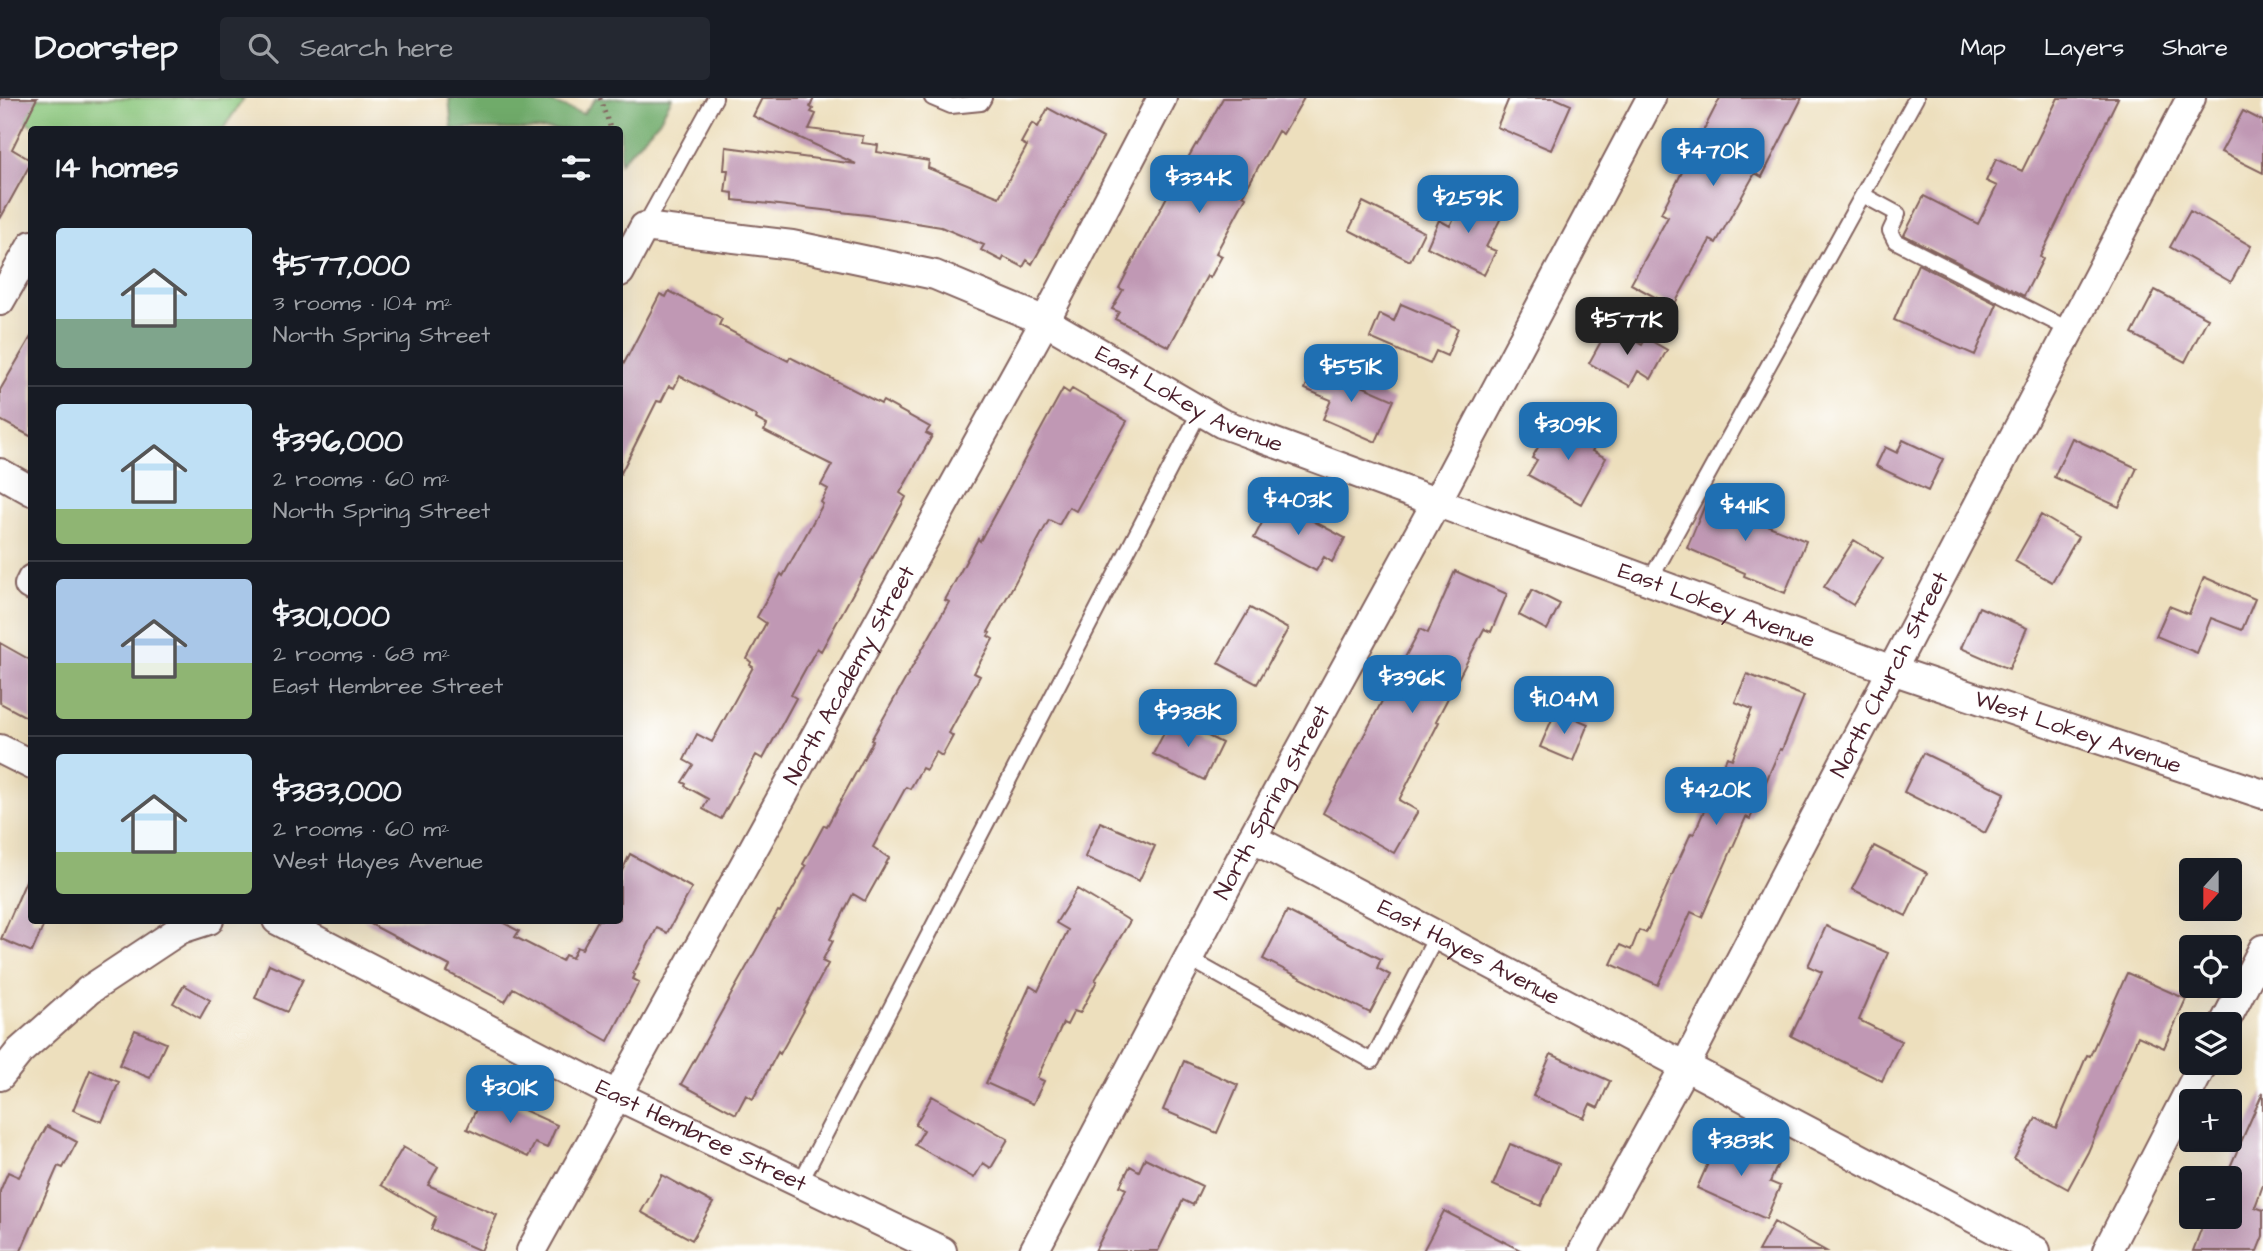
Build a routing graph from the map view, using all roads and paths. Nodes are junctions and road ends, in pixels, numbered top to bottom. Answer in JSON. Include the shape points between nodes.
{"nodes":[{"id":1,"x":600,"y":98,"type":"edge"},
{"id":2,"x":715,"y":98,"type":"edge"},
{"id":3,"x":932,"y":98,"type":"edge"},
{"id":4,"x":984,"y":98,"type":"edge"},
{"id":5,"x":1651,"y":98,"type":"edge"},
{"id":6,"x":1916,"y":98,"type":"edge"},
{"id":7,"x":2192,"y":98,"type":"edge"},
{"id":8,"x":1154,"y":101,"type":"edge"},
{"id":9,"x":610,"y":126,"type":"edge"},
{"id":10,"x":1863,"y":195,"type":"junction"},
{"id":11,"x":644,"y":227,"type":"junction"},
{"id":12,"x":28,"y":251,"type":"edge"},
{"id":13,"x":623,"y":266,"type":"edge"},
{"id":14,"x":0,"y":301,"type":"edge"},
{"id":15,"x":1045,"y":321,"type":"junction"},
{"id":16,"x":2070,"y":330,"type":"junction"},
{"id":17,"x":1200,"y":411,"type":"junction"},
{"id":18,"x":0,"y":472,"type":"edge"},
{"id":19,"x":28,"y":489,"type":"edge"},
{"id":20,"x":1437,"y":501,"type":"junction"},
{"id":21,"x":1650,"y":580,"type":"junction"},
{"id":22,"x":1892,"y":670,"type":"junction"},
{"id":23,"x":0,"y":749,"type":"edge"},
{"id":24,"x":28,"y":763,"type":"edge"},
{"id":25,"x":2263,"y":794,"type":"edge"},
{"id":26,"x":1252,"y":838,"type":"junction"},
{"id":27,"x":197,"y":924,"type":"edge"},
{"id":28,"x":285,"y":924,"type":"edge"},
{"id":29,"x":1437,"y":935,"type":"junction"},
{"id":30,"x":2263,"y":948,"type":"edge"},
{"id":31,"x":1188,"y":958,"type":"junction"},
{"id":32,"x":2230,"y":1012,"type":"edge"},
{"id":33,"x":1685,"y":1066,"type":"junction"},
{"id":34,"x":2197,"y":1075,"type":"edge"},
{"id":35,"x":0,"y":1076,"type":"edge"},
{"id":36,"x":616,"y":1095,"type":"junction"},
{"id":37,"x":800,"y":1183,"type":"junction"},
{"id":38,"x":531,"y":1251,"type":"edge"},
{"id":39,"x":942,"y":1251,"type":"edge"},
{"id":40,"x":1034,"y":1251,"type":"edge"},
{"id":41,"x":1583,"y":1251,"type":"edge"},
{"id":42,"x":2036,"y":1251,"type":"edge"},
{"id":43,"x":2107,"y":1251,"type":"edge"}],
"edges":[{"from":1,"to":9,"type":"path"},
{"from":2,"to":11,"type":"lane"},
{"from":3,"to":4,"type":"lane","via":[[951,106],[981,103]]},
{"from":5,"to":20,"type":"street","name":"North Spring Street"},
{"from":6,"to":10,"type":"lane"},
{"from":7,"to":16,"type":"street","name":"North Church Street"},
{"from":8,"to":15,"type":"street","name":"North Academy Street"},
{"from":10,"to":16,"type":"lane","via":[[1898,214],[1890,231],[1895,241]]},
{"from":10,"to":21,"type":"lane"},
{"from":11,"to":13,"type":"street"},
{"from":11,"to":15,"type":"street","name":"East Lokey Avenue","via":[[792,245],[935,275]]},
{"from":12,"to":14,"type":"street"},
{"from":15,"to":17,"type":"street","name":"East Lokey Avenue"},
{"from":15,"to":36,"type":"street","name":"North Academy Street"},
{"from":16,"to":22,"type":"street","name":"North Church Street"},
{"from":17,"to":20,"type":"street","name":"East Lokey Avenue","via":[[1221,423]]},
{"from":17,"to":37,"type":"lane"},
{"from":18,"to":19,"type":"street"},
{"from":20,"to":21,"type":"street","name":"East Lokey Avenue"},
{"from":20,"to":26,"type":"street","name":"North Spring Street"},
{"from":21,"to":22,"type":"street","name":"East Lokey Avenue"},
{"from":22,"to":25,"type":"street","name":"West Lokey Avenue"},
{"from":22,"to":33,"type":"street","name":"North Church Street"},
{"from":23,"to":24,"type":"street"},
{"from":26,"to":29,"type":"street","name":"East Hayes Avenue"},
{"from":26,"to":31,"type":"street","name":"North Spring Street"},
{"from":27,"to":35,"type":"street","via":[[181,929],[89,990],[20,1051]]},
{"from":28,"to":36,"type":"street","name":"East Hembree Street"},
{"from":29,"to":31,"type":"lane","via":[[1372,1060]]},
{"from":29,"to":33,"type":"street","name":"East Hayes Avenue"},
{"from":30,"to":32,"type":"street"},
{"from":31,"to":40,"type":"street","name":"North Spring Street"},
{"from":33,"to":41,"type":"street","name":"North Church Street"},
{"from":33,"to":42,"type":"street","name":"East Hayes Avenue"},
{"from":34,"to":43,"type":"street"},
{"from":36,"to":37,"type":"street","name":"East Hembree Street"},
{"from":36,"to":38,"type":"street","name":"North Academy Street"},
{"from":37,"to":39,"type":"street","name":"East Hembree Street"}]}
